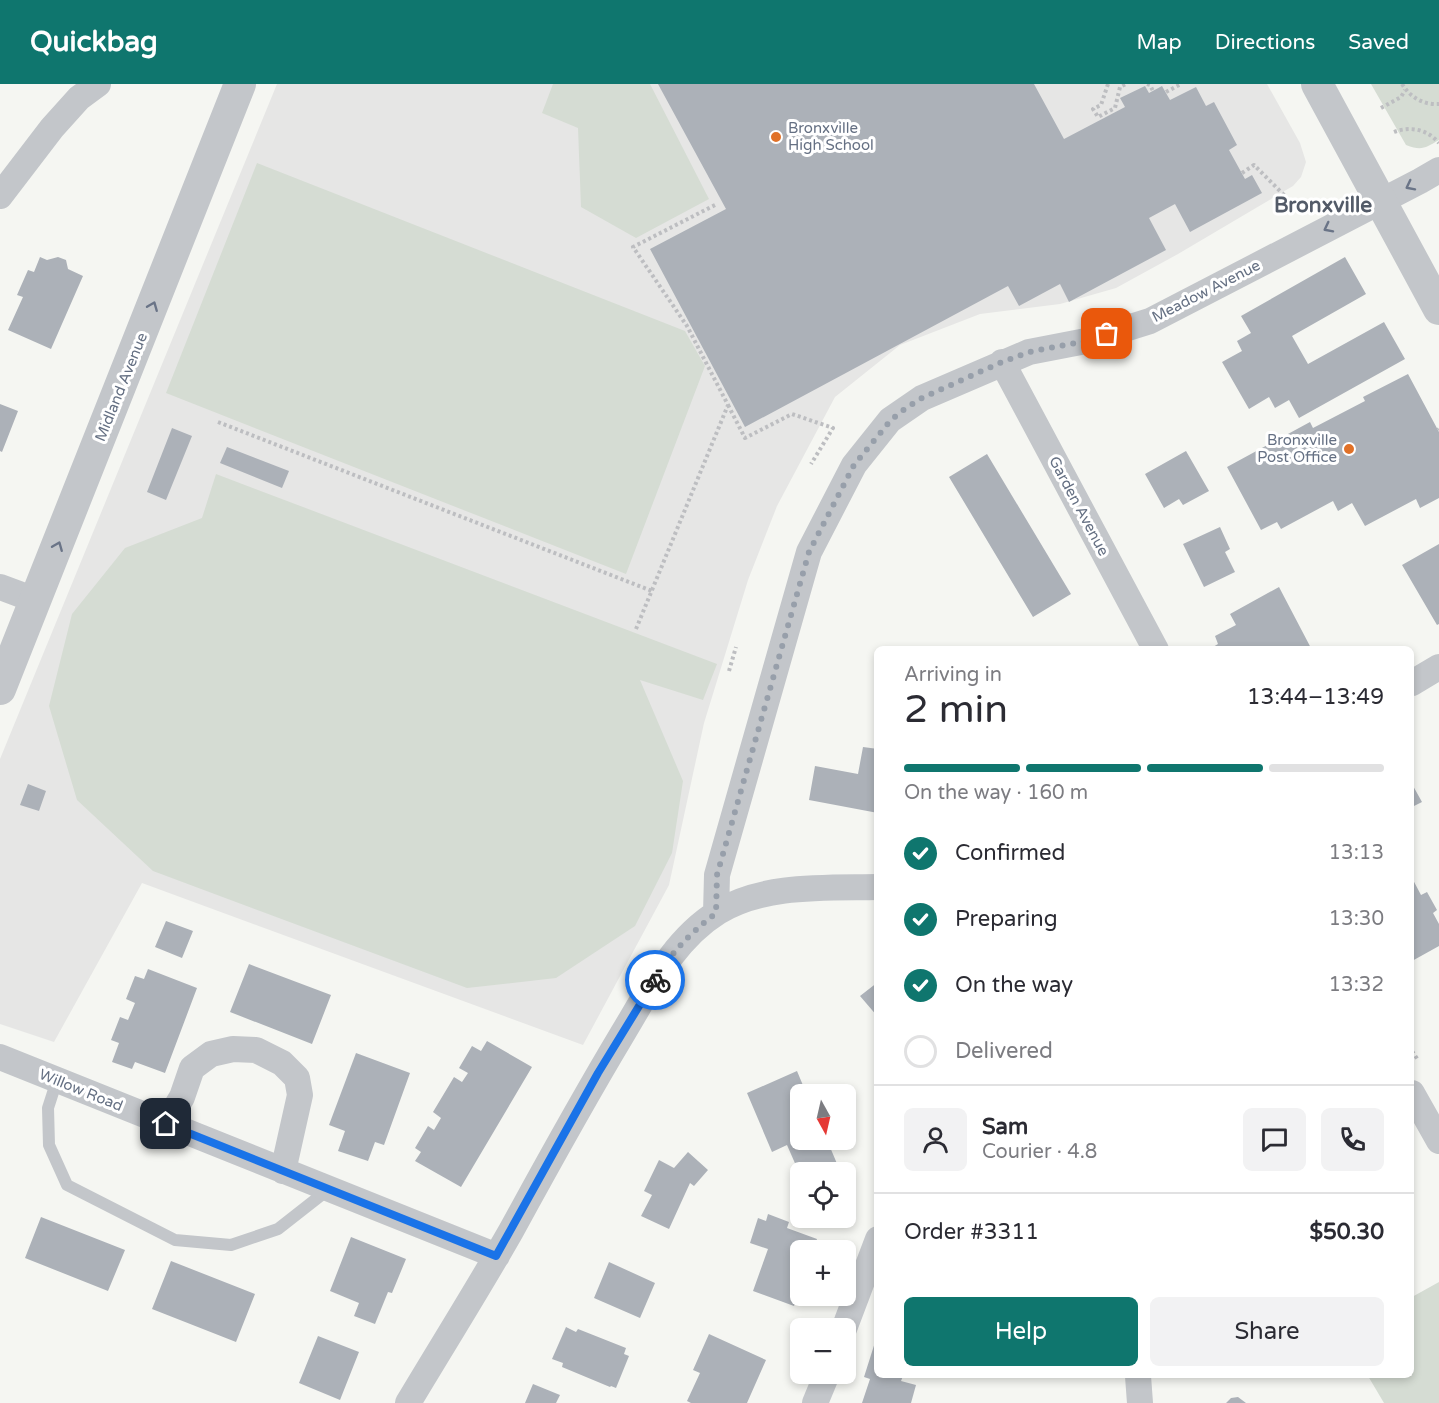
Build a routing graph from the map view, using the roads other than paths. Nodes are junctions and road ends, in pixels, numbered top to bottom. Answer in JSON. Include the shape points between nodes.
{"nodes":[{"id":1,"x":98,"y":84,"type":"edge"},
{"id":2,"x":231,"y":84,"type":"edge"},
{"id":3,"x":240,"y":84,"type":"edge"},
{"id":4,"x":1317,"y":84,"type":"edge"},
{"id":5,"x":1439,"y":170,"type":"edge"},
{"id":6,"x":0,"y":196,"type":"edge"},
{"id":7,"x":1381,"y":202,"type":"junction"},
{"id":8,"x":1439,"y":309,"type":"edge"},
{"id":9,"x":1002,"y":362,"type":"junction"},
{"id":10,"x":17,"y":594,"type":"edge"},
{"id":11,"x":0,"y":636,"type":"edge"},
{"id":12,"x":1154,"y":646,"type":"edge"},
{"id":13,"x":1439,"y":667,"type":"edge"},
{"id":14,"x":1414,"y":682,"type":"edge"},
{"id":15,"x":0,"y":689,"type":"edge"},
{"id":16,"x":874,"y":887,"type":"edge"},
{"id":17,"x":716,"y":913,"type":"junction"},
{"id":18,"x":0,"y":1057,"type":"edge"},
{"id":19,"x":57,"y":1080,"type":"junction"},
{"id":20,"x":1414,"y":1097,"type":"edge"},
{"id":21,"x":166,"y":1124,"type":"junction"},
{"id":22,"x":1439,"y":1141,"type":"edge"},
{"id":23,"x":283,"y":1171,"type":"junction"},
{"id":24,"x":329,"y":1189,"type":"junction"},
{"id":25,"x":874,"y":1250,"type":"edge"},
{"id":26,"x":496,"y":1256,"type":"junction"},
{"id":27,"x":848,"y":1318,"type":"edge"},
{"id":28,"x":1138,"y":1378,"type":"edge"},
{"id":29,"x":823,"y":1384,"type":"edge"},
{"id":30,"x":408,"y":1403,"type":"edge"},
{"id":31,"x":816,"y":1403,"type":"edge"},
{"id":32,"x":1140,"y":1403,"type":"edge"}],
"edges":[{"from":1,"to":6,"type":"street","via":[[79,98],[52,128]]},
{"from":2,"to":10,"type":"street","name":"Midland Avenue","via":[[196,137]]},
{"from":10,"to":3,"type":"street","name":"Midland Avenue","one_way":true,"via":[[212,156]]},
{"from":4,"to":7,"type":"street"},
{"from":5,"to":7,"type":"street","name":"Meadow Avenue","one_way":true},
{"from":7,"to":8,"type":"street"},
{"from":7,"to":9,"type":"street","name":"Meadow Avenue","one_way":true,"via":[[1150,321]]},
{"from":9,"to":12,"type":"street","name":"Garden Avenue"},
{"from":9,"to":17,"type":"street","name":"Meadow Avenue","via":[[906,408],[854,465],[809,552],[717,875]]},
{"from":10,"to":11,"type":"street","name":"Midland Avenue"},
{"from":10,"to":15,"type":"street","name":"Midland Avenue"},
{"from":13,"to":14,"type":"street"},
{"from":16,"to":17,"type":"street","via":[[773,893],[740,901]]},
{"from":17,"to":26,"type":"street","via":[[694,930],[666,962],[598,1073]]},
{"from":18,"to":19,"type":"street","name":"Willow Road"},
{"from":19,"to":21,"type":"street","name":"Willow Road"},
{"from":19,"to":24,"type":"lane","via":[[48,1108],[49,1144],[67,1185],[174,1240],[231,1245],[278,1229]]},
{"from":20,"to":22,"type":"street"},
{"from":21,"to":23,"type":"street","name":"Willow Road"},
{"from":21,"to":23,"type":"street","via":[[182,1097],[192,1068],[211,1054],[256,1050],[282,1063],[297,1078],[300,1095]]},
{"from":23,"to":24,"type":"street","name":"Willow Road"},
{"from":24,"to":26,"type":"street","name":"Willow Road"},
{"from":25,"to":27,"type":"street"},
{"from":26,"to":30,"type":"street"},
{"from":28,"to":32,"type":"street"},
{"from":29,"to":31,"type":"street"}]}
